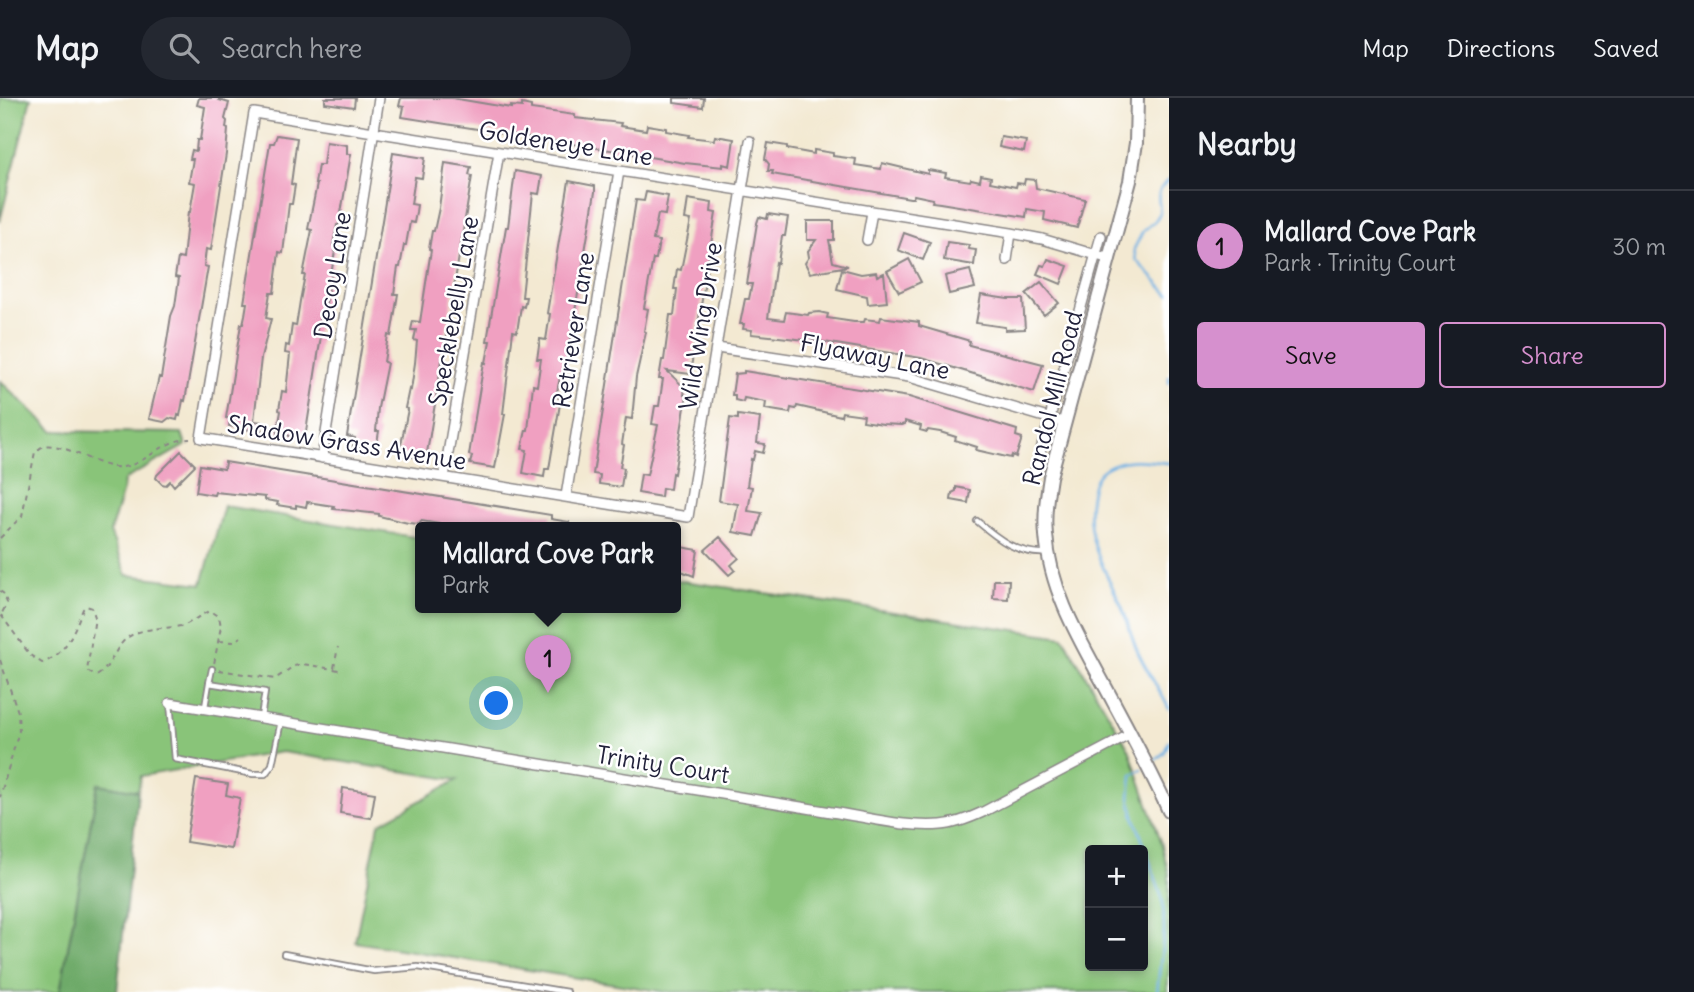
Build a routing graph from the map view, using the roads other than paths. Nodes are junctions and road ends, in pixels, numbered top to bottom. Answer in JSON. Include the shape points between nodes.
{"nodes":[{"id":1,"x":379,"y":98,"type":"edge"},
{"id":2,"x":1137,"y":98,"type":"edge"},
{"id":3,"x":254,"y":113,"type":"joint"},
{"id":4,"x":374,"y":132,"type":"junction"},
{"id":5,"x":750,"y":141,"type":"dead end"},
{"id":6,"x":499,"y":152,"type":"junction"},
{"id":7,"x":619,"y":171,"type":"junction"},
{"id":8,"x":741,"y":192,"type":"junction"},
{"id":9,"x":872,"y":212,"type":"junction"},
{"id":10,"x":1011,"y":233,"type":"junction"},
{"id":11,"x":1101,"y":236,"type":"dead end"},
{"id":12,"x":867,"y":240,"type":"dead end"},
{"id":13,"x":1096,"y":254,"type":"junction"},
{"id":14,"x":1110,"y":259,"type":"junction"},
{"id":15,"x":1007,"y":260,"type":"dead end"},
{"id":16,"x":717,"y":348,"type":"junction"},
{"id":17,"x":1050,"y":419,"type":"junction"},
{"id":18,"x":1065,"y":423,"type":"junction"},
{"id":19,"x":322,"y":457,"type":"junction"},
{"id":20,"x":1035,"y":471,"type":"dead end"},
{"id":21,"x":444,"y":477,"type":"junction"},
{"id":22,"x":566,"y":496,"type":"junction"},
{"id":23,"x":688,"y":517,"type":"joint"},
{"id":24,"x":977,"y":521,"type":"dead end"},
{"id":25,"x":1048,"y":553,"type":"junction"},
{"id":26,"x":212,"y":669,"type":"road end"},
{"id":27,"x":209,"y":683,"type":"junction"},
{"id":28,"x":170,"y":703,"type":"joint"},
{"id":29,"x":205,"y":708,"type":"junction"},
{"id":30,"x":261,"y":718,"type":"junction"},
{"id":31,"x":281,"y":721,"type":"junction"},
{"id":32,"x":1131,"y":734,"type":"junction"},
{"id":33,"x":1169,"y":811,"type":"edge"},
{"id":34,"x":284,"y":954,"type":"dead end"},
{"id":35,"x":568,"y":992,"type":"edge"}],
"edges":[{"from":1,"to":4,"type":"street","name":"Decoy Lane"},
{"from":2,"to":14,"type":"main road","name":"Randol Mill Road","via":[[1130,181]]},
{"from":3,"to":4,"type":"street","name":"Goldeneye Lane"},
{"from":3,"to":19,"type":"street","name":"Shadow Grass Avenue","via":[[201,438]]},
{"from":4,"to":6,"type":"street","name":"Goldeneye Lane"},
{"from":4,"to":19,"type":"street","name":"Decoy Lane"},
{"from":5,"to":8,"type":"street","name":"Wild Wing Drive"},
{"from":6,"to":7,"type":"street","name":"Goldeneye Lane"},
{"from":6,"to":21,"type":"street","name":"Specklebelly Lane"},
{"from":7,"to":8,"type":"street","name":"Goldeneye Lane"},
{"from":7,"to":22,"type":"street","name":"Retriever Lane"},
{"from":8,"to":9,"type":"street","name":"Goldeneye Lane"},
{"from":8,"to":16,"type":"street","name":"Wild Wing Drive"},
{"from":9,"to":10,"type":"street","name":"Goldeneye Lane"},
{"from":9,"to":12,"type":"street"},
{"from":10,"to":13,"type":"street","name":"Goldeneye Lane"},
{"from":10,"to":15,"type":"street"},
{"from":11,"to":13,"type":"street","name":"Randol Mill Road"},
{"from":13,"to":14,"type":"street","name":"Goldeneye Lane"},
{"from":13,"to":17,"type":"street","name":"Randol Mill Road"},
{"from":14,"to":18,"type":"main road","name":"Randol Mill Road"},
{"from":16,"to":17,"type":"street","name":"Flyaway Lane","via":[[909,377]]},
{"from":16,"to":23,"type":"street","name":"Wild Wing Drive"},
{"from":17,"to":18,"type":"street","name":"Flyaway Lane"},
{"from":17,"to":20,"type":"street","name":"Randol Mill Road"},
{"from":18,"to":25,"type":"main road","name":"Randol Mill Road","via":[[1045,511]]},
{"from":19,"to":21,"type":"street","name":"Shadow Grass Avenue"},
{"from":21,"to":22,"type":"street","name":"Shadow Grass Avenue"},
{"from":22,"to":23,"type":"street","name":"Shadow Grass Avenue"},
{"from":24,"to":25,"type":"lane","via":[[1013,547]]},
{"from":25,"to":32,"type":"main road","name":"Randol Mill Road","via":[[1065,610]]},
{"from":26,"to":27,"type":"lane"},
{"from":27,"to":29,"type":"lane"},
{"from":27,"to":30,"type":"lane","via":[[265,692]]},
{"from":28,"to":29,"type":"street","name":"Trinity Court"},
{"from":28,"to":31,"type":"lane","via":[[175,759],[253,774],[265,774],[272,765]]},
{"from":29,"to":30,"type":"street","name":"Trinity Court"},
{"from":30,"to":31,"type":"street","name":"Trinity Court"},
{"from":31,"to":32,"type":"street","name":"Trinity Court","via":[[831,812],[942,825],[983,813]]},
{"from":32,"to":33,"type":"main road","name":"Randol Mill Road"},
{"from":34,"to":35,"type":"lane","via":[[374,971],[418,967]]}]}
